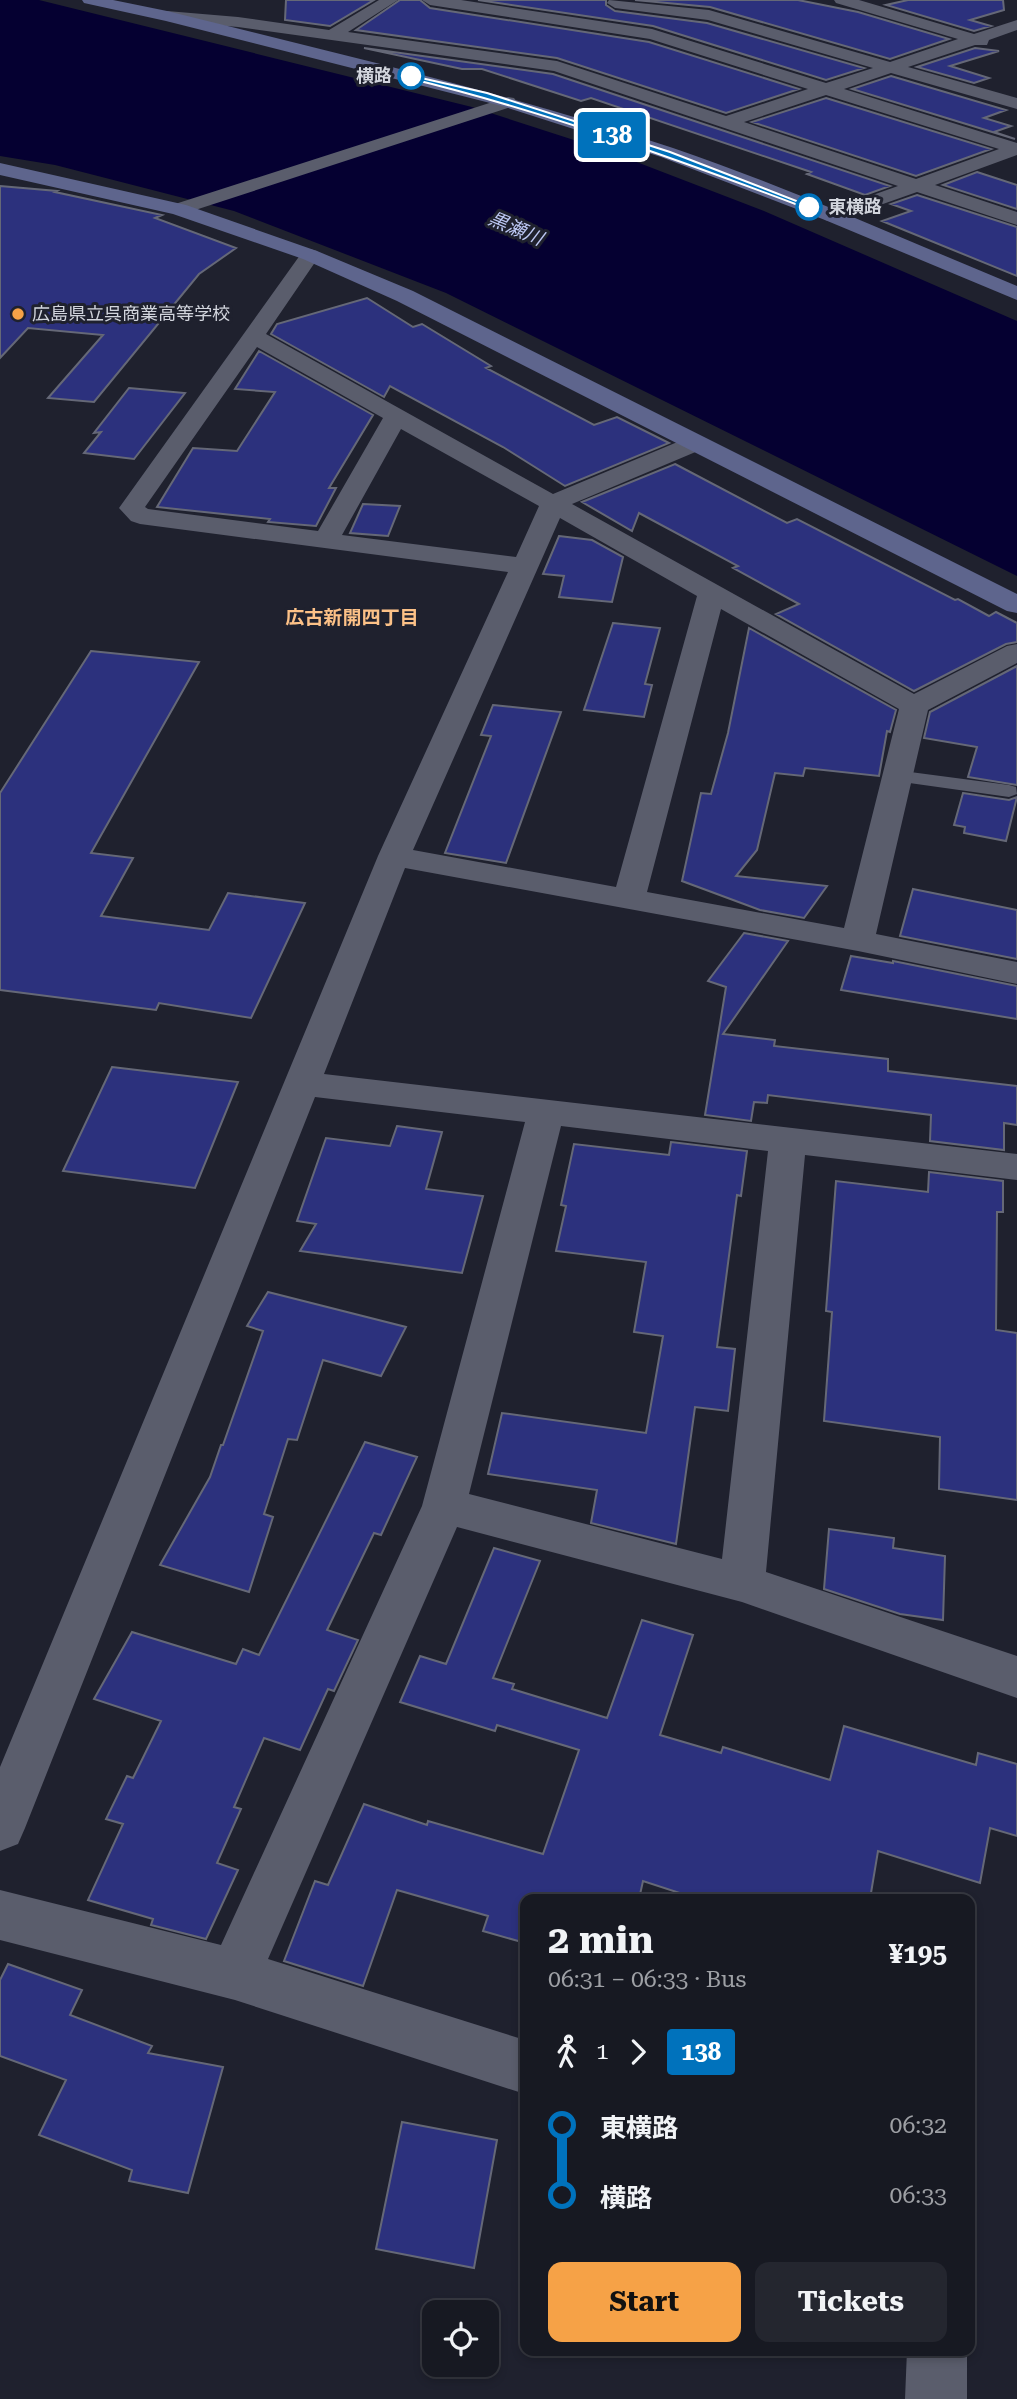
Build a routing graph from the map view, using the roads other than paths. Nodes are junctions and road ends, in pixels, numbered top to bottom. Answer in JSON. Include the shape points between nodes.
{"nodes":[{"id":1,"x":90,"y":0,"type":"edge"},
{"id":2,"x":390,"y":0,"type":"edge"},
{"id":3,"x":430,"y":0,"type":"edge"},
{"id":4,"x":592,"y":0,"type":"edge"},
{"id":5,"x":842,"y":0,"type":"edge"},
{"id":6,"x":739,"y":4,"type":"dead end"},
{"id":7,"x":709,"y":15,"type":"junction"},
{"id":8,"x":167,"y":16,"type":"junction"},
{"id":9,"x":1017,"y":25,"type":"edge"},
{"id":10,"x":332,"y":34,"type":"junction"},
{"id":11,"x":652,"y":34,"type":"junction"},
{"id":12,"x":975,"y":39,"type":"junction"},
{"id":13,"x":616,"y":46,"type":"dead end"},
{"id":14,"x":1007,"y":48,"type":"dead end"},
{"id":15,"x":569,"y":65,"type":"junction"},
{"id":16,"x":891,"y":67,"type":"junction"},
{"id":17,"x":828,"y":89,"type":"junction"},
{"id":18,"x":496,"y":101,"type":"junction"},
{"id":19,"x":1017,"y":104,"type":"edge"},
{"id":20,"x":727,"y":122,"type":"junction"},
{"id":21,"x":0,"y":169,"type":"edge"},
{"id":22,"x":914,"y":186,"type":"junction"},
{"id":23,"x":185,"y":206,"type":"junction"},
{"id":24,"x":832,"y":216,"type":"junction"},
{"id":25,"x":1017,"y":219,"type":"edge"},
{"id":26,"x":310,"y":256,"type":"junction"},
{"id":27,"x":1017,"y":294,"type":"edge"},
{"id":28,"x":255,"y":337,"type":"junction"},
{"id":29,"x":395,"y":418,"type":"junction"},
{"id":30,"x":696,"y":443,"type":"junction"},
{"id":31,"x":553,"y":503,"type":"junction"},
{"id":32,"x":327,"y":539,"type":"junction"},
{"id":33,"x":524,"y":566,"type":"junction"},
{"id":34,"x":712,"y":594,"type":"junction"},
{"id":35,"x":1017,"y":606,"type":"edge"},
{"id":36,"x":1017,"y":652,"type":"edge"},
{"id":37,"x":914,"y":706,"type":"junction"},
{"id":38,"x":895,"y":776,"type":"junction"},
{"id":39,"x":1009,"y":791,"type":"dead end"},
{"id":40,"x":394,"y":856,"type":"junction"},
{"id":41,"x":629,"y":898,"type":"junction"},
{"id":42,"x":858,"y":941,"type":"junction"},
{"id":43,"x":1017,"y":973,"type":"edge"},
{"id":44,"x":300,"y":1083,"type":"junction"},
{"id":45,"x":546,"y":1112,"type":"junction"},
{"id":46,"x":788,"y":1140,"type":"junction"},
{"id":47,"x":1017,"y":1167,"type":"edge"},
{"id":48,"x":444,"y":1506,"type":"junction"},
{"id":49,"x":742,"y":1583,"type":"junction"},
{"id":50,"x":1017,"y":1677,"type":"edge"},
{"id":51,"x":0,"y":1828,"type":"edge"},
{"id":52,"x":0,"y":1915,"type":"edge"},
{"id":53,"x":235,"y":1974,"type":"junction"},
{"id":54,"x":520,"y":2065,"type":"edge"},
{"id":55,"x":937,"y":2356,"type":"edge"},
{"id":56,"x":936,"y":2399,"type":"edge"}],
"edges":[{"from":1,"to":8,"type":"street"},
{"from":2,"to":10,"type":"street"},
{"from":3,"to":11,"type":"street"},
{"from":4,"to":7,"type":"street"},
{"from":5,"to":12,"type":"street"},
{"from":6,"to":7,"type":"street"},
{"from":7,"to":11,"type":"street"},
{"from":7,"to":16,"type":"street"},
{"from":8,"to":10,"type":"street"},
{"from":8,"to":18,"type":"street"},
{"from":9,"to":12,"type":"street"},
{"from":10,"to":15,"type":"street"},
{"from":11,"to":13,"type":"street"},
{"from":11,"to":17,"type":"street"},
{"from":12,"to":14,"type":"street"},
{"from":12,"to":16,"type":"street"},
{"from":15,"to":18,"type":"street"},
{"from":15,"to":20,"type":"street"},
{"from":16,"to":17,"type":"street"},
{"from":16,"to":19,"type":"street"},
{"from":17,"to":20,"type":"street"},
{"from":17,"to":22,"type":"street","via":[[1017,149]]},
{"from":18,"to":23,"type":"street"},
{"from":18,"to":24,"type":"street","via":[[667,153]]},
{"from":20,"to":22,"type":"street"},
{"from":21,"to":23,"type":"street"},
{"from":22,"to":24,"type":"street"},
{"from":22,"to":25,"type":"street"},
{"from":23,"to":26,"type":"street"},
{"from":24,"to":27,"type":"street"},
{"from":26,"to":28,"type":"street"},
{"from":26,"to":30,"type":"street","via":[[405,296]]},
{"from":28,"to":29,"type":"street"},
{"from":28,"to":32,"type":"street","via":[[132,508],[140,516]]},
{"from":29,"to":31,"type":"street"},
{"from":29,"to":32,"type":"street"},
{"from":30,"to":31,"type":"street"},
{"from":30,"to":35,"type":"street"},
{"from":31,"to":33,"type":"street"},
{"from":31,"to":34,"type":"street"},
{"from":32,"to":33,"type":"street"},
{"from":33,"to":40,"type":"street"},
{"from":34,"to":37,"type":"street"},
{"from":34,"to":41,"type":"street"},
{"from":36,"to":37,"type":"street"},
{"from":37,"to":38,"type":"street"},
{"from":38,"to":39,"type":"lane"},
{"from":38,"to":42,"type":"street"},
{"from":40,"to":41,"type":"street"},
{"from":40,"to":44,"type":"street"},
{"from":41,"to":42,"type":"street"},
{"from":42,"to":43,"type":"street"},
{"from":44,"to":45,"type":"street"},
{"from":44,"to":51,"type":"street"},
{"from":45,"to":46,"type":"street"},
{"from":45,"to":48,"type":"street"},
{"from":46,"to":47,"type":"street"},
{"from":46,"to":49,"type":"street"},
{"from":48,"to":49,"type":"street"},
{"from":48,"to":53,"type":"street"},
{"from":49,"to":50,"type":"street"},
{"from":52,"to":53,"type":"street"},
{"from":53,"to":54,"type":"street"},
{"from":55,"to":56,"type":"street"}]}
